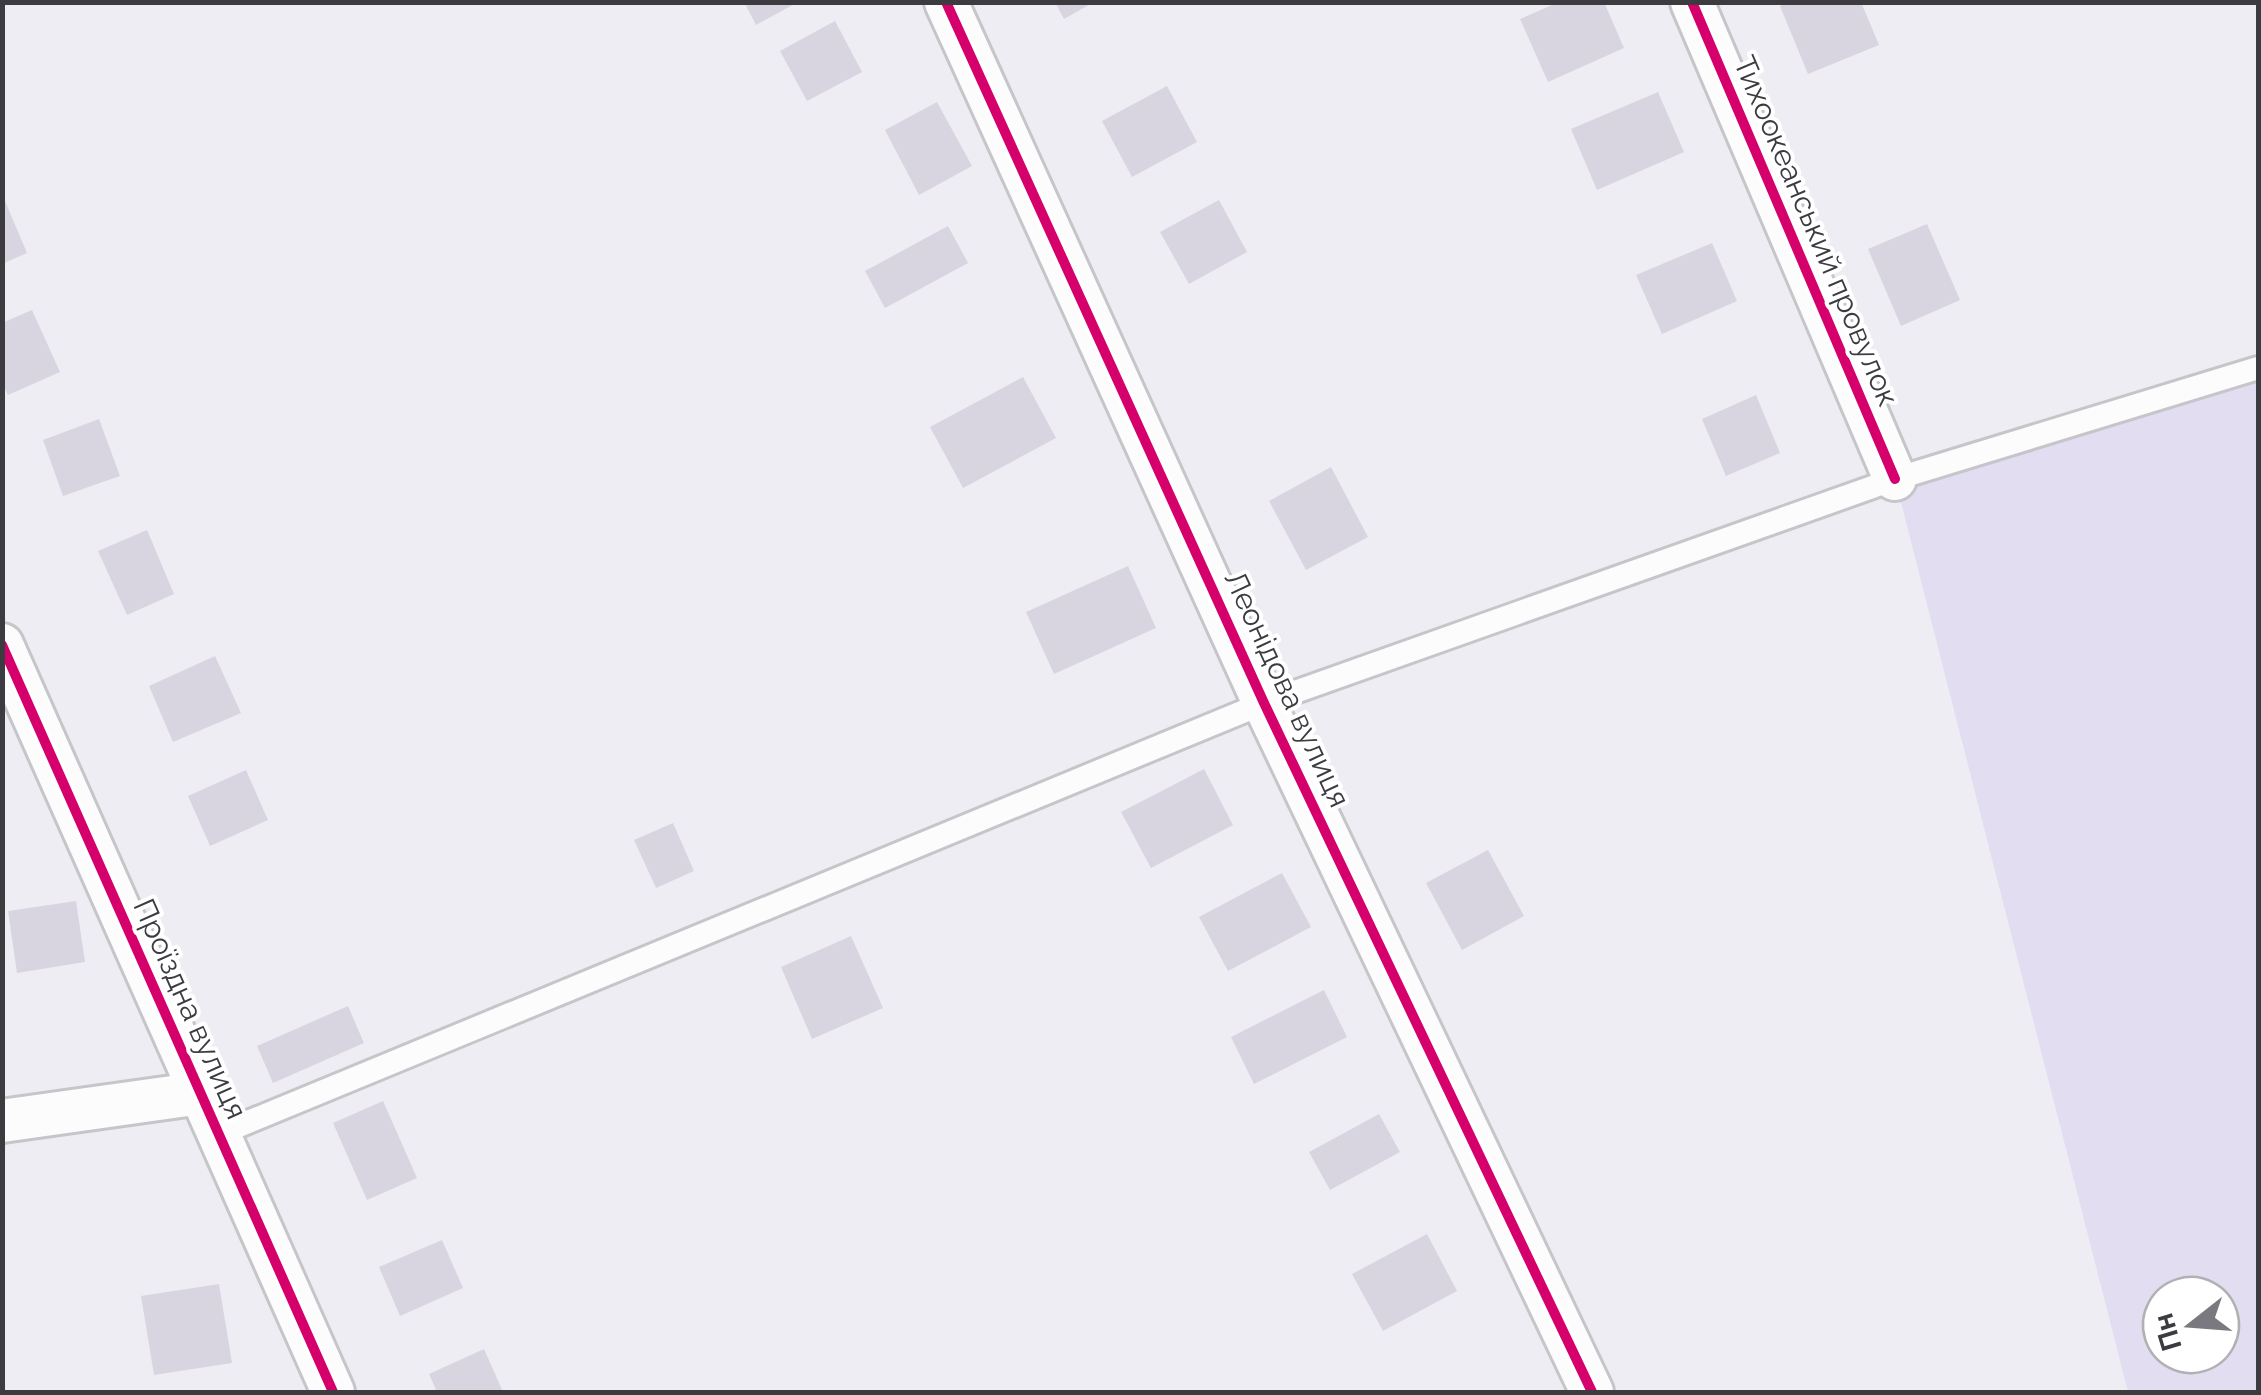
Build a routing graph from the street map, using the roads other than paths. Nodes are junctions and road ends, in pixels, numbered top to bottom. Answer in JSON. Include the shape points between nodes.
{"nodes":[{"id":1,"x":946,"y":2,"type":"edge"},
{"id":2,"x":1692,"y":2,"type":"edge"},
{"id":3,"x":2258,"y":368,"type":"edge"},
{"id":4,"x":1896,"y":479,"type":"junction"},
{"id":5,"x":2,"y":644,"type":"edge"},
{"id":6,"x":1264,"y":703,"type":"junction"},
{"id":7,"x":201,"y":1093,"type":"junction"},
{"id":8,"x":2,"y":1121,"type":"edge"},
{"id":9,"x":218,"y":1134,"type":"junction"},
{"id":10,"x":333,"y":1392,"type":"edge"},
{"id":11,"x":1592,"y":1392,"type":"edge"}],
"edges":[{"from":1,"to":6,"type":"street","name":"Леонідова вулиця"},
{"from":2,"to":4,"type":"street","name":"Тихоокеанський провулок"},
{"from":3,"to":4,"type":"lane"},
{"from":4,"to":6,"type":"lane"},
{"from":5,"to":7,"type":"street","name":"Проїздна вулиця"},
{"from":6,"to":9,"type":"lane"},
{"from":6,"to":11,"type":"street","name":"Леонідова вулиця"},
{"from":7,"to":8,"type":"street"},
{"from":7,"to":9,"type":"street","name":"Проїздна вулиця"},
{"from":9,"to":10,"type":"street","name":"Проїздна вулиця"}]}
